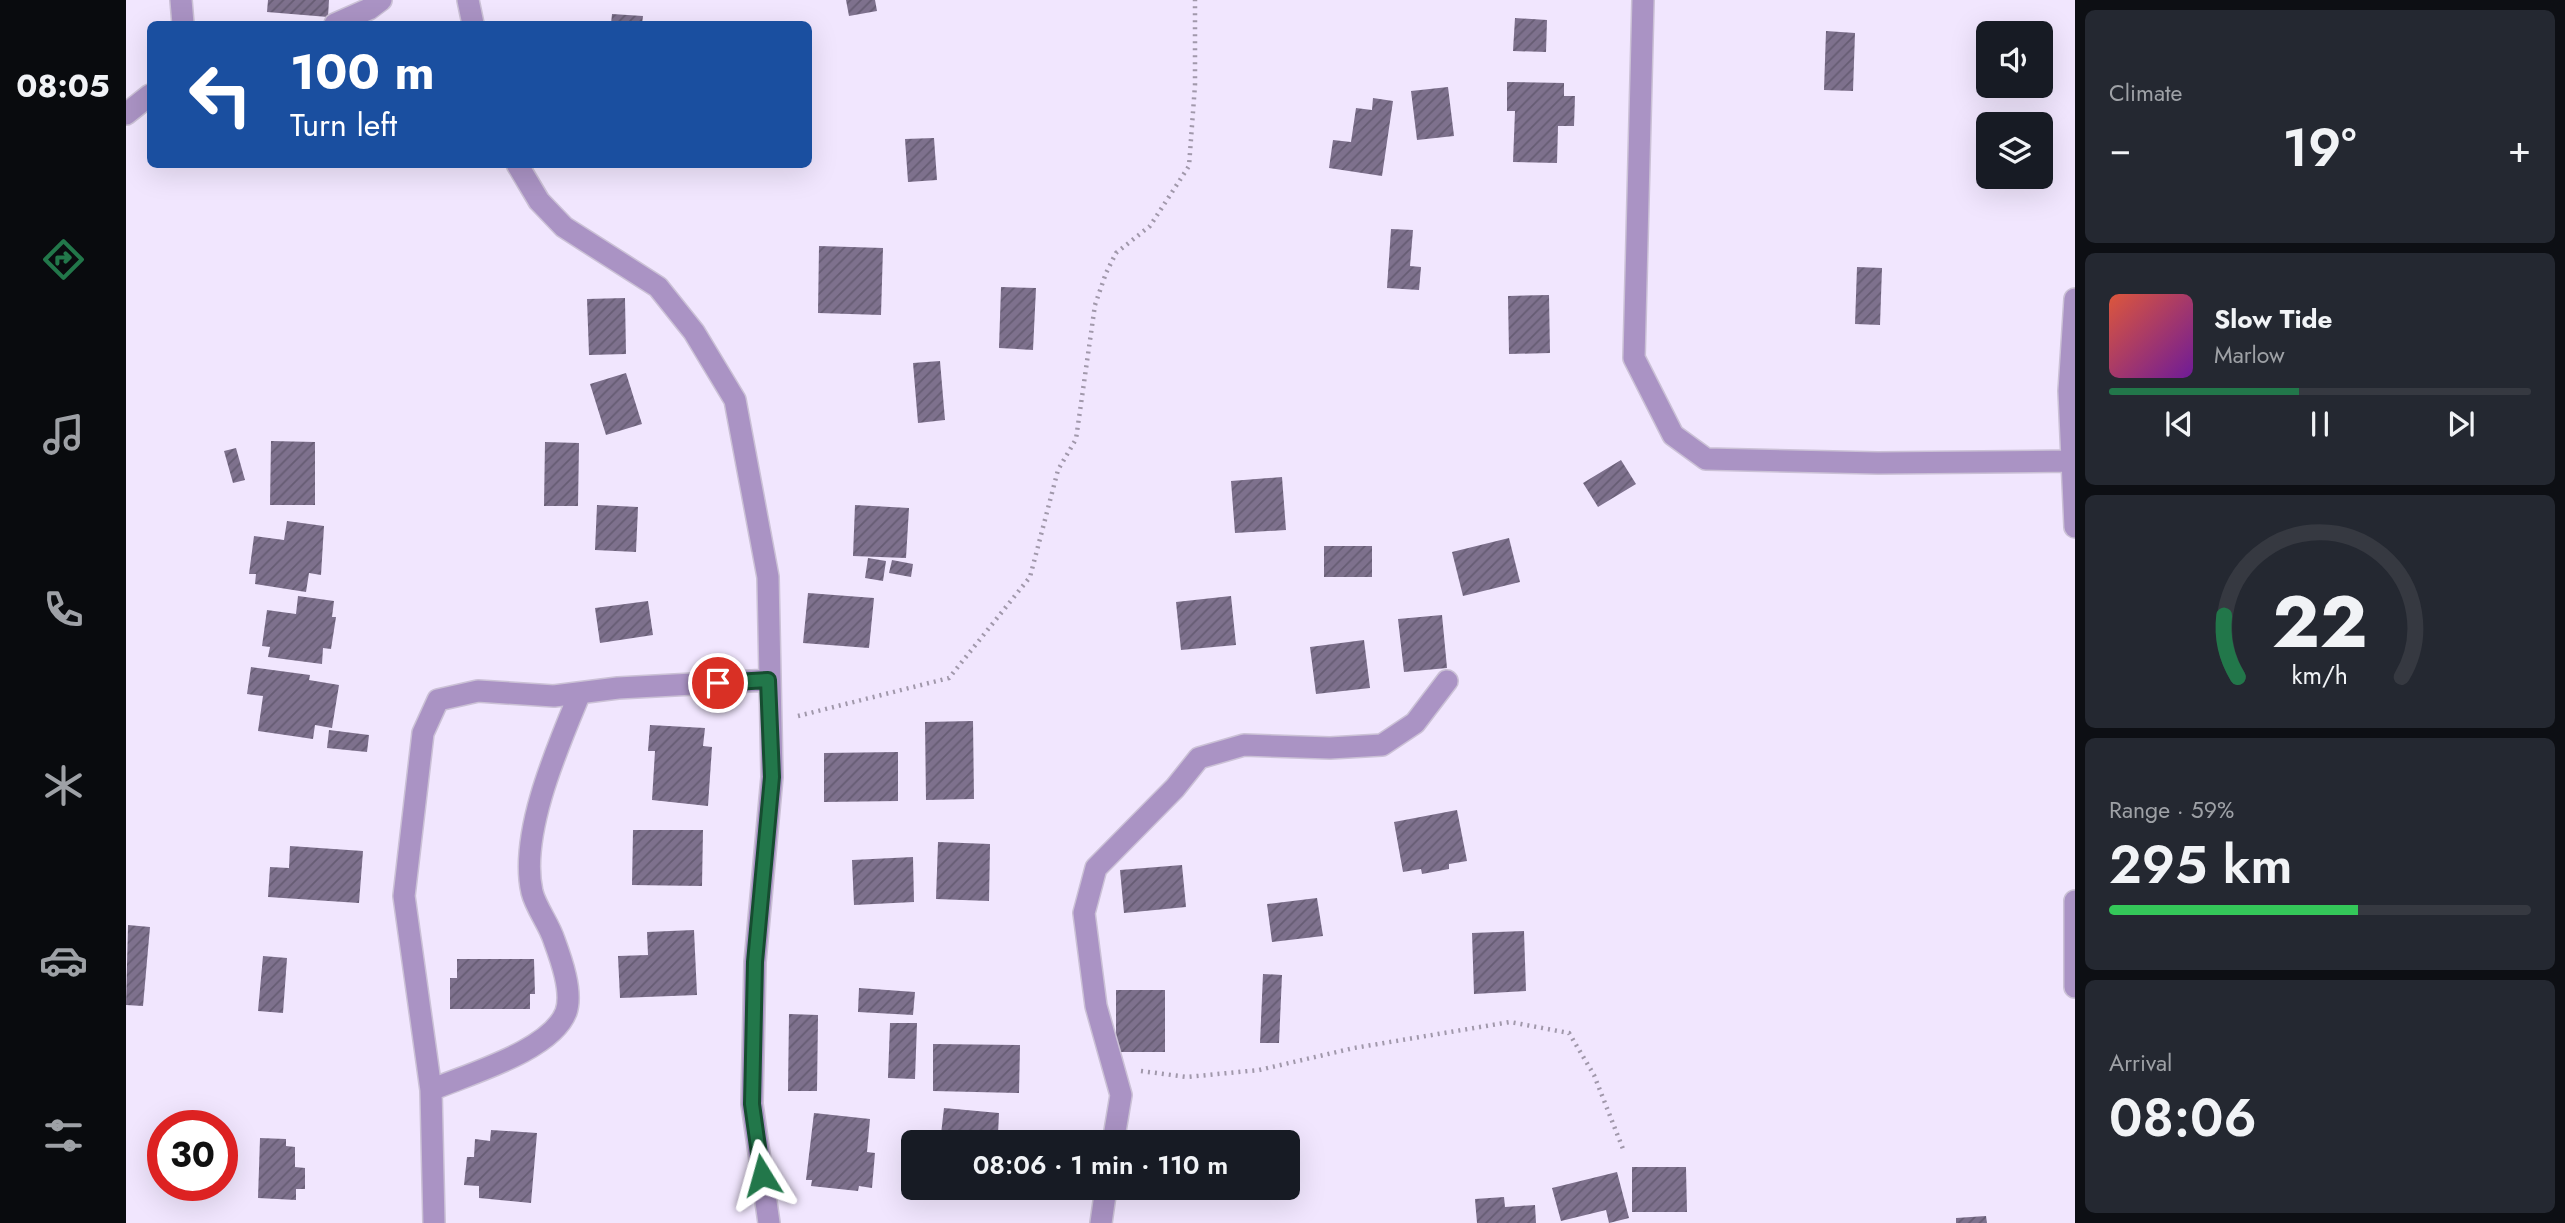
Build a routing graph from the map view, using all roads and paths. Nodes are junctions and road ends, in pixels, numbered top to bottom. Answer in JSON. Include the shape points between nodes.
{"nodes":[{"id":1,"x":181,"y":0,"type":"edge"},
{"id":2,"x":381,"y":0,"type":"edge"},
{"id":3,"x":468,"y":0,"type":"edge"},
{"id":4,"x":1195,"y":0,"type":"edge"},
{"id":5,"x":1643,"y":0,"type":"edge"},
{"id":6,"x":183,"y":21,"type":"edge"},
{"id":7,"x":342,"y":21,"type":"edge"},
{"id":8,"x":472,"y":21,"type":"edge"},
{"id":9,"x":147,"y":97,"type":"edge"},
{"id":10,"x":126,"y":114,"type":"edge"},
{"id":11,"x":519,"y":168,"type":"edge"},
{"id":12,"x":2075,"y":299,"type":"edge"},
{"id":13,"x":2072,"y":461,"type":"junction"},
{"id":14,"x":2075,"y":527,"type":"edge"},
{"id":15,"x":768,"y":680,"type":"junction"},
{"id":16,"x":1447,"y":681,"type":"dead end"},
{"id":17,"x":580,"y":693,"type":"junction"},
{"id":18,"x":770,"y":727,"type":"junction"},
{"id":19,"x":2075,"y":901,"type":"edge"},
{"id":20,"x":2075,"y":987,"type":"edge"},
{"id":21,"x":1111,"y":1066,"type":"junction"},
{"id":22,"x":431,"y":1090,"type":"junction"},
{"id":23,"x":1116,"y":1130,"type":"edge"},
{"id":24,"x":1623,"y":1149,"type":"dead end"},
{"id":25,"x":1104,"y":1200,"type":"edge"},
{"id":26,"x":434,"y":1223,"type":"edge"},
{"id":27,"x":769,"y":1223,"type":"edge"},
{"id":28,"x":1101,"y":1223,"type":"edge"}],
"edges":[{"from":1,"to":6,"type":"street"},
{"from":2,"to":7,"type":"street"},
{"from":3,"to":8,"type":"street"},
{"from":4,"to":18,"type":"path","via":[[1189,166],[1150,226],[1116,253],[1106,273],[1095,306],[1076,439],[1058,470],[1030,577],[949,678],[816,709]]},
{"from":5,"to":13,"type":"street","via":[[1634,358],[1673,435],[1706,458],[1878,463]]},
{"from":9,"to":10,"type":"street"},
{"from":11,"to":15,"type":"street","via":[[539,201],[564,227],[657,287],[694,332],[735,400],[768,577]]},
{"from":12,"to":13,"type":"street","via":[[2069,391]]},
{"from":13,"to":14,"type":"street"},
{"from":15,"to":17,"type":"street"},
{"from":15,"to":18,"type":"street"},
{"from":16,"to":21,"type":"street","via":[[1415,723],[1382,745],[1244,745],[1199,758],[1096,868],[1084,914],[1096,1006]]},
{"from":17,"to":22,"type":"street","via":[[543,782],[531,858],[532,892],[554,940],[567,987],[567,1011],[554,1033]]},
{"from":17,"to":22,"type":"street","via":[[554,696],[478,691],[438,700],[423,733],[404,896]]},
{"from":18,"to":27,"type":"street","via":[[772,777],[755,962],[752,1104]]},
{"from":19,"to":20,"type":"street"},
{"from":21,"to":23,"type":"street","via":[[1121,1094]]},
{"from":21,"to":24,"type":"path","via":[[1187,1077],[1259,1070],[1354,1048],[1510,1023],[1569,1033],[1594,1075]]},
{"from":22,"to":26,"type":"street"},
{"from":25,"to":28,"type":"street"}]}
